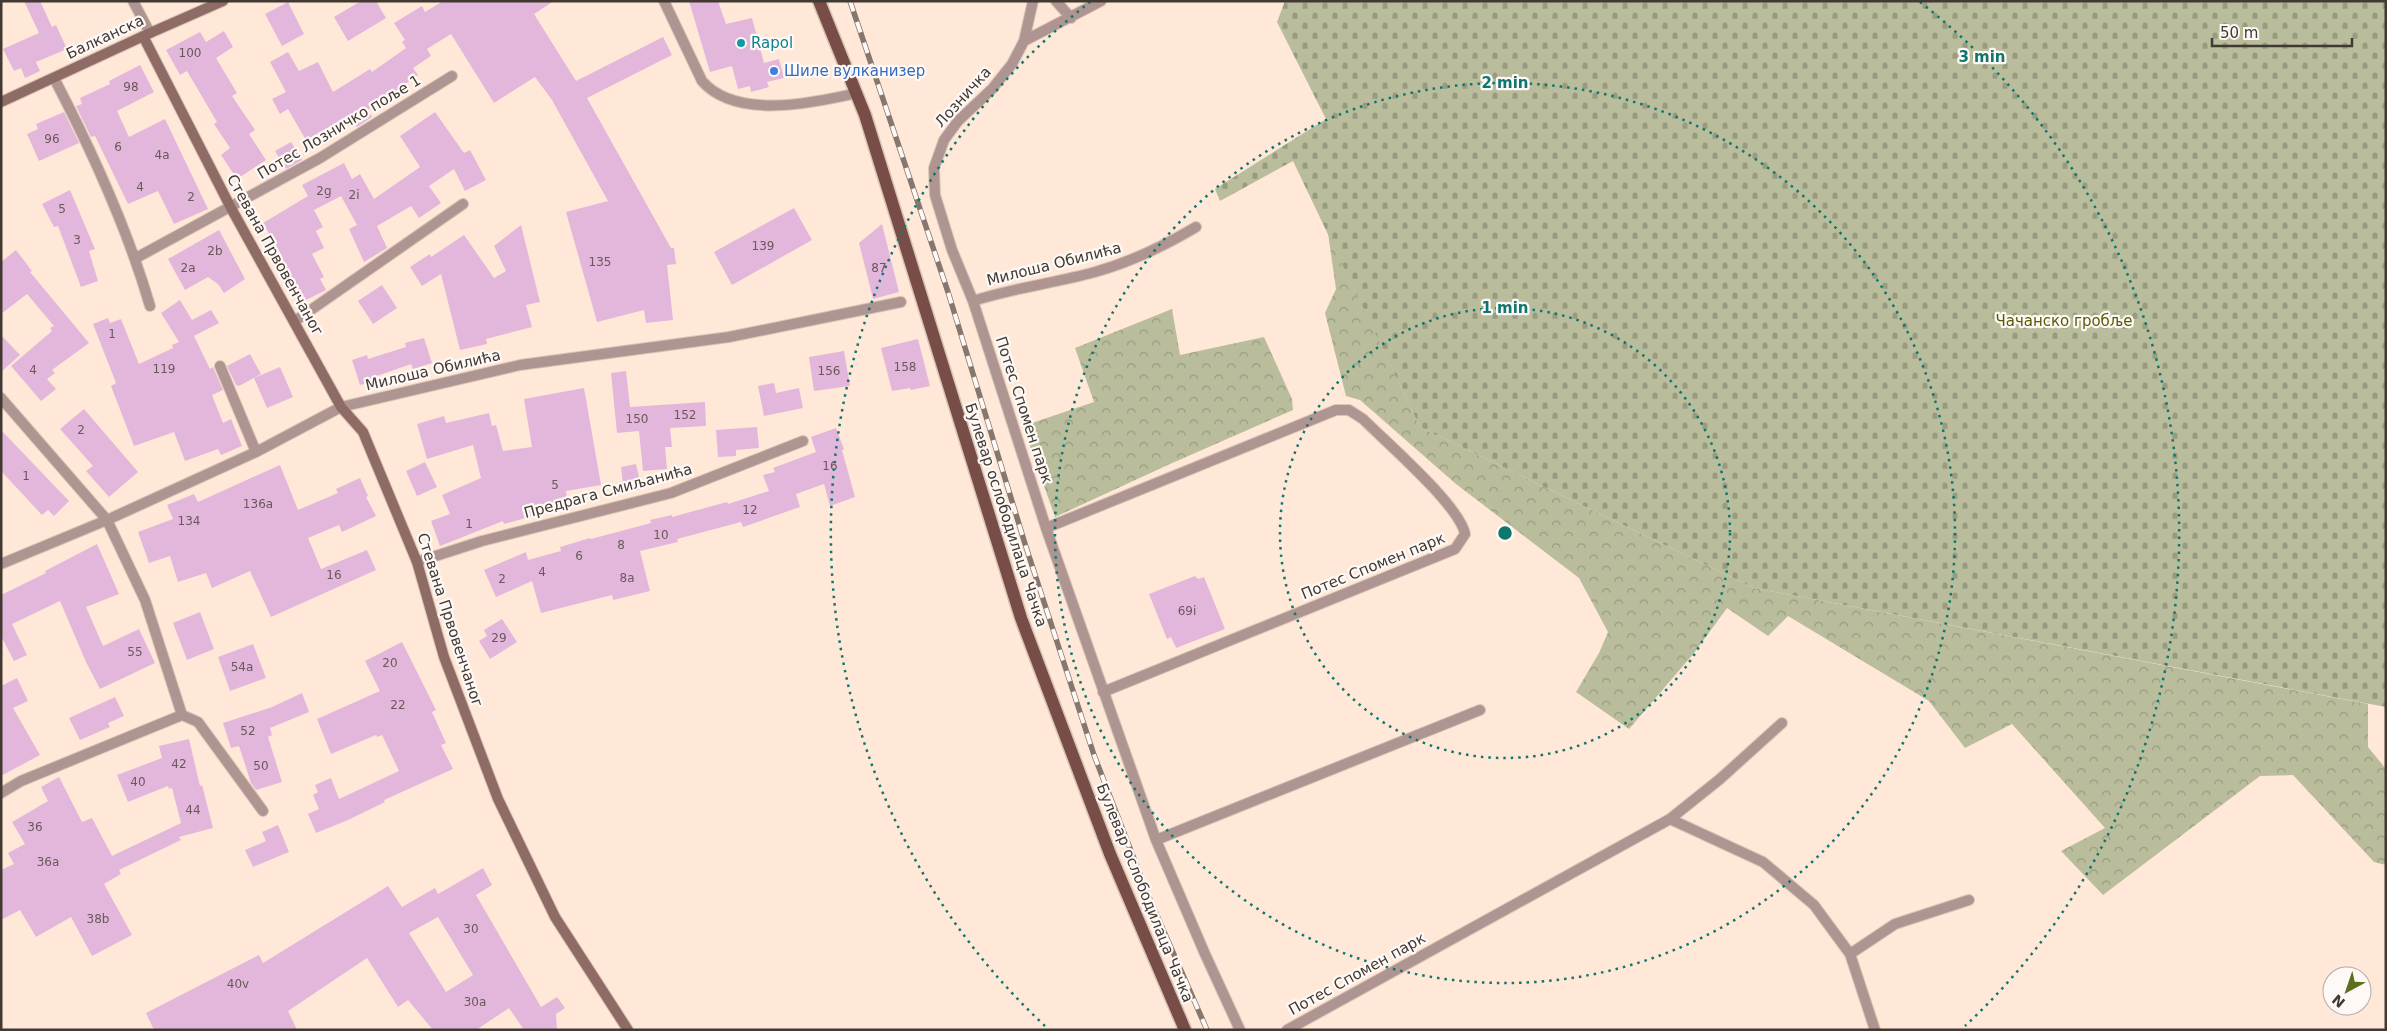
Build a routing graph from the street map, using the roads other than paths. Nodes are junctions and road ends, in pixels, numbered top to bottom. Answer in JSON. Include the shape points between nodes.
{"nodes":[{"id":1,"x":133,"y":1,"type":"edge"},
{"id":2,"x":223,"y":1,"type":"edge"},
{"id":3,"x":819,"y":1,"type":"edge"},
{"id":4,"x":1033,"y":1,"type":"edge"},
{"id":5,"x":1056,"y":1,"type":"edge"},
{"id":6,"x":1101,"y":1,"type":"edge"},
{"id":7,"x":668,"y":4,"type":"edge"},
{"id":8,"x":1071,"y":18,"type":"junction"},
{"id":9,"x":146,"y":34,"type":"junction"},
{"id":10,"x":1024,"y":42,"type":"junction"},
{"id":11,"x":452,"y":76,"type":"dead end"},
{"id":12,"x":54,"y":78,"type":"junction"},
{"id":13,"x":858,"y":93,"type":"junction"},
{"id":14,"x":1,"y":102,"type":"edge"},
{"id":15,"x":463,"y":204,"type":"dead end"},
{"id":16,"x":231,"y":208,"type":"junction"},
{"id":17,"x":1196,"y":228,"type":"dead end"},
{"id":18,"x":136,"y":258,"type":"junction"},
{"id":19,"x":973,"y":301,"type":"junction"},
{"id":20,"x":901,"y":302,"type":"dead end"},
{"id":21,"x":150,"y":306,"type":"dead end"},
{"id":22,"x":295,"y":321,"type":"junction"},
{"id":23,"x":220,"y":366,"type":"dead end"},
{"id":24,"x":1,"y":398,"type":"edge"},
{"id":25,"x":341,"y":407,"type":"junction"},
{"id":26,"x":802,"y":441,"type":"dead end"},
{"id":27,"x":256,"y":452,"type":"junction"},
{"id":28,"x":107,"y":520,"type":"junction"},
{"id":29,"x":1046,"y":528,"type":"junction"},
{"id":30,"x":418,"y":562,"type":"junction"},
{"id":31,"x":1,"y":564,"type":"edge"},
{"id":32,"x":1103,"y":692,"type":"junction"},
{"id":33,"x":1480,"y":710,"type":"dead end"},
{"id":34,"x":182,"y":715,"type":"junction"},
{"id":35,"x":1782,"y":723,"type":"dead end"},
{"id":36,"x":1,"y":793,"type":"edge"},
{"id":37,"x":263,"y":811,"type":"dead end"},
{"id":38,"x":1670,"y":819,"type":"junction"},
{"id":39,"x":1156,"y":840,"type":"junction"},
{"id":40,"x":1969,"y":900,"type":"dead end"},
{"id":41,"x":1850,"y":954,"type":"junction"},
{"id":42,"x":628,"y":1030,"type":"edge"},
{"id":43,"x":1185,"y":1030,"type":"edge"},
{"id":44,"x":1240,"y":1030,"type":"edge"},
{"id":45,"x":1287,"y":1030,"type":"edge"},
{"id":46,"x":1875,"y":1030,"type":"edge"}],
"edges":[{"from":1,"to":9,"type":"street"},
{"from":2,"to":9,"type":"street","name":"Балканска"},
{"from":3,"to":13,"type":"main road","name":"Булевар ослободилаца Чачка"},
{"from":4,"to":10,"type":"street","name":"Лозничка"},
{"from":5,"to":8,"type":"street"},
{"from":6,"to":8,"type":"street"},
{"from":7,"to":13,"type":"street","via":[[702,81],[722,95],[737,101],[784,105]]},
{"from":8,"to":10,"type":"street"},
{"from":9,"to":12,"type":"street","name":"Балканска"},
{"from":9,"to":16,"type":"street","name":"Стевана Првовенчаног"},
{"from":10,"to":19,"type":"street","name":"Лозничка","via":[[1002,78],[949,132],[934,168],[938,209]]},
{"from":11,"to":16,"type":"street","name":"Потес Лозничко поље 1","via":[[320,158]]},
{"from":12,"to":14,"type":"street","name":"Балканска"},
{"from":12,"to":18,"type":"street","via":[[84,136]]},
{"from":13,"to":43,"type":"main road","name":"Булевар ослободилаца Чачка","via":[[1020,618],[1110,854]]},
{"from":15,"to":22,"type":"street"},
{"from":16,"to":18,"type":"street","name":"Потес Лозничко поље 1"},
{"from":16,"to":22,"type":"street","name":"Стевана Првовенчаног"},
{"from":17,"to":19,"type":"street","name":"Милоша Обилића","via":[[1129,260],[1095,272]]},
{"from":18,"to":21,"type":"street"},
{"from":19,"to":29,"type":"street","name":"Потес Спомен парк"},
{"from":20,"to":25,"type":"street","name":"Милоша Обилића","via":[[729,337],[520,365]]},
{"from":22,"to":25,"type":"street","name":"Стевана Првовенчаног"},
{"from":23,"to":27,"type":"street"},
{"from":24,"to":28,"type":"street"},
{"from":25,"to":27,"type":"street","name":"Милоша Обилића"},
{"from":25,"to":30,"type":"street","name":"Стевана Првовенчаног","via":[[363,432]]},
{"from":26,"to":30,"type":"street","name":"Предрага Смиљанића","via":[[672,492],[549,522]]},
{"from":27,"to":28,"type":"street","name":"Милоша Обилића"},
{"from":28,"to":31,"type":"street","name":"Милоша Обилића"},
{"from":28,"to":34,"type":"street","via":[[145,600]]},
{"from":29,"to":32,"type":"street","name":"Потес Спомен парк"},
{"from":29,"to":32,"type":"street","name":"Потес Спомен парк","via":[[1336,410],[1349,410],[1363,419],[1447,503],[1463,525],[1465,534],[1455,549]]},
{"from":30,"to":42,"type":"street","name":"Стевана Првовенчаног","via":[[444,657],[498,799],[555,917]]},
{"from":32,"to":39,"type":"street","name":"Потес Спомен парк"},
{"from":33,"to":39,"type":"street"},
{"from":34,"to":36,"type":"street","via":[[29,777]]},
{"from":34,"to":37,"type":"street","via":[[198,722]]},
{"from":35,"to":38,"type":"street","name":"Потес Спомен парк"},
{"from":38,"to":41,"type":"street","via":[[1763,862],[1814,905]]},
{"from":38,"to":45,"type":"street","name":"Потес Спомен парк"},
{"from":39,"to":44,"type":"street","name":"Потес Спомен парк"},
{"from":40,"to":41,"type":"street","via":[[1895,924]]},
{"from":41,"to":46,"type":"street"}]}
